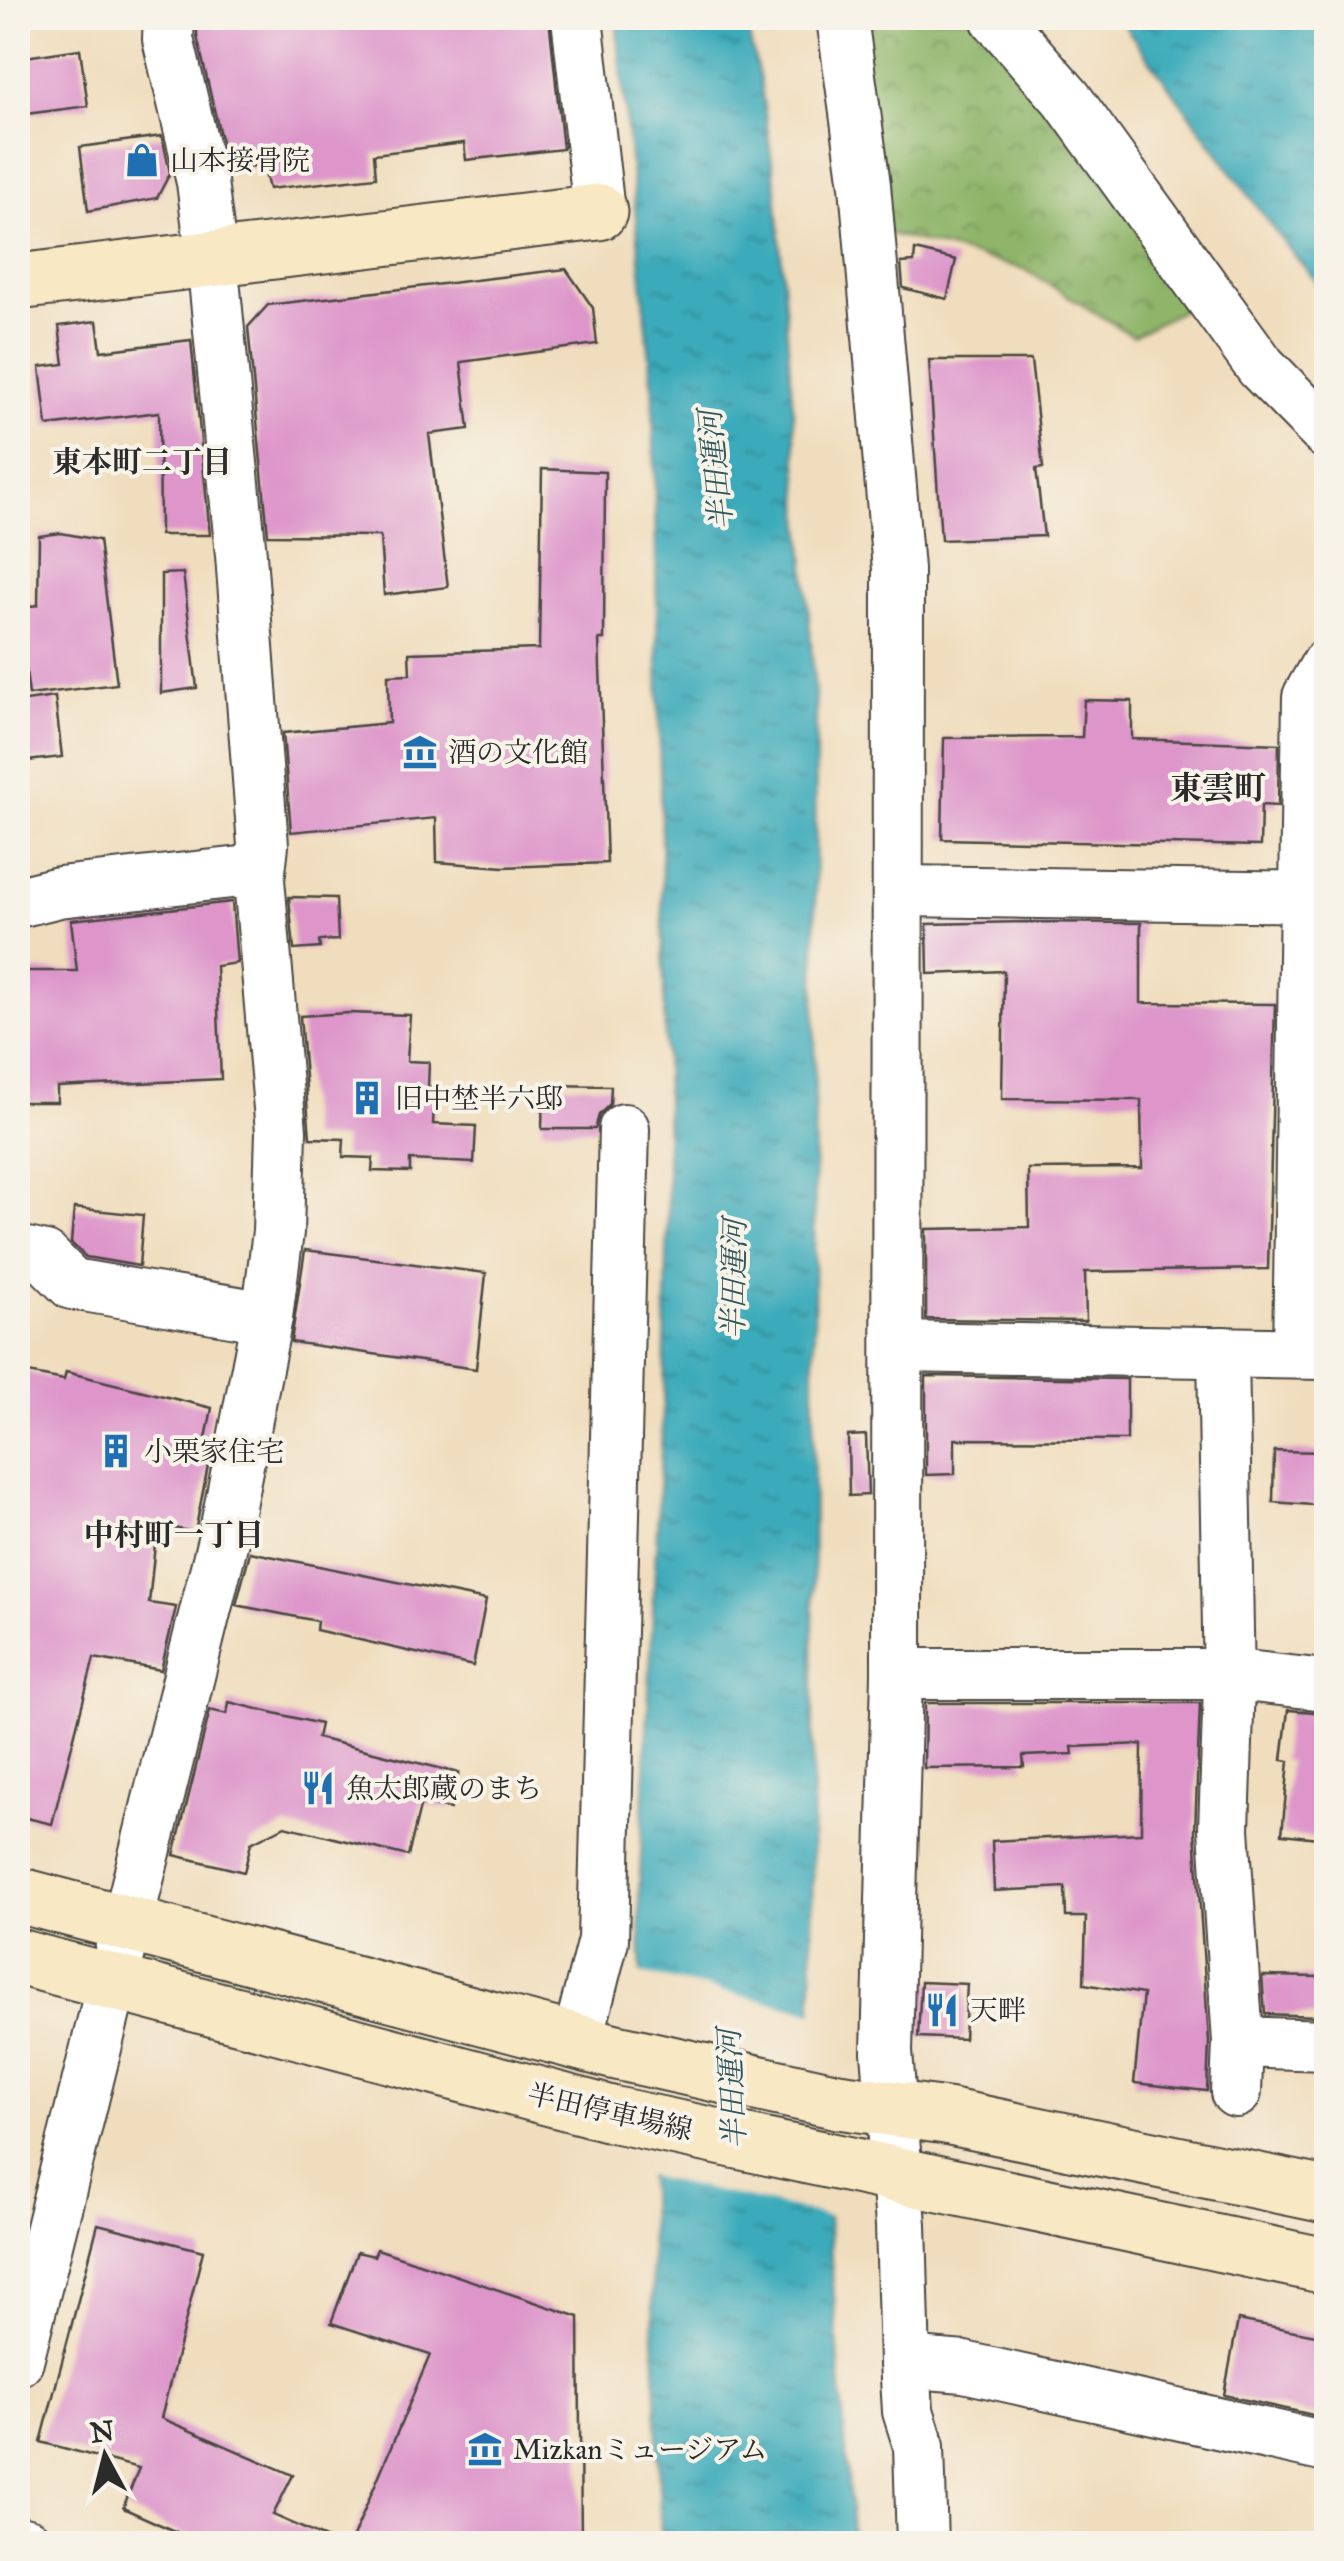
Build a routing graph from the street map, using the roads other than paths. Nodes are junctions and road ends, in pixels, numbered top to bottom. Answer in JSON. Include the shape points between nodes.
{"nodes":[{"id":1,"x":169,"y":18,"type":"edge"},
{"id":2,"x":577,"y":18,"type":"edge"},
{"id":3,"x":842,"y":18,"type":"edge"},
{"id":4,"x":996,"y":18,"type":"edge"},
{"id":5,"x":599,"y":212,"type":"joint"},
{"id":6,"x":212,"y":259,"type":"junction"},
{"id":7,"x":18,"y":282,"type":"edge"},
{"id":8,"x":1326,"y":433,"type":"edge"},
{"id":9,"x":1323,"y":677,"type":"edge"},
{"id":10,"x":260,"y":870,"type":"junction"},
{"id":11,"x":900,"y":891,"type":"junction"},
{"id":12,"x":1314,"y":896,"type":"edge"},
{"id":13,"x":18,"y":902,"type":"edge"},
{"id":14,"x":624,"y":1129,"type":"dead end"},
{"id":15,"x":18,"y":1252,"type":"edge"},
{"id":16,"x":267,"y":1317,"type":"junction"},
{"id":17,"x":900,"y":1347,"type":"junction"},
{"id":18,"x":1223,"y":1352,"type":"junction"},
{"id":19,"x":1312,"y":1354,"type":"edge"},
{"id":20,"x":897,"y":1674,"type":"junction"},
{"id":21,"x":1228,"y":1674,"type":"junction"},
{"id":22,"x":1326,"y":1684,"type":"edge"},
{"id":23,"x":18,"y":1895,"type":"edge"},
{"id":24,"x":128,"y":1924,"type":"junction"},
{"id":25,"x":18,"y":1957,"type":"edge"},
{"id":26,"x":114,"y":1984,"type":"junction"},
{"id":27,"x":1238,"y":2042,"type":"junction"},
{"id":28,"x":1326,"y":2045,"type":"edge"},
{"id":29,"x":595,"y":2047,"type":"junction"},
{"id":30,"x":1236,"y":2092,"type":"dead end"},
{"id":31,"x":892,"y":2110,"type":"junction"},
{"id":32,"x":896,"y":2174,"type":"junction"},
{"id":33,"x":1326,"y":2195,"type":"edge"},
{"id":34,"x":1326,"y":2266,"type":"edge"},
{"id":35,"x":18,"y":2360,"type":"edge"},
{"id":36,"x":904,"y":2362,"type":"junction"},
{"id":37,"x":1326,"y":2447,"type":"edge"},
{"id":38,"x":18,"y":2542,"type":"edge"},
{"id":39,"x":27,"y":2544,"type":"edge"},
{"id":40,"x":922,"y":2544,"type":"edge"}],
"edges":[{"from":1,"to":6,"type":"street"},
{"from":2,"to":5,"type":"street"},
{"from":3,"to":11,"type":"street","via":[[866,186],[898,569]]},
{"from":4,"to":8,"type":"street","via":[[1067,100],[1261,367]]},
{"from":5,"to":6,"type":"main road"},
{"from":6,"to":7,"type":"main road"},
{"from":6,"to":10,"type":"street","via":[[241,555]]},
{"from":9,"to":12,"type":"street","via":[[1308,697]]},
{"from":10,"to":13,"type":"street"},
{"from":10,"to":16,"type":"street","via":[[280,1131],[278,1232]]},
{"from":11,"to":12,"type":"street"},
{"from":11,"to":17,"type":"street"},
{"from":12,"to":19,"type":"street"},
{"from":14,"to":29,"type":"street"},
{"from":15,"to":16,"type":"street","via":[[45,1257],[72,1284]]},
{"from":16,"to":24,"type":"street","via":[[240,1466]]},
{"from":17,"to":18,"type":"street"},
{"from":17,"to":20,"type":"street"},
{"from":18,"to":19,"type":"street"},
{"from":18,"to":21,"type":"street"},
{"from":20,"to":21,"type":"street"},
{"from":20,"to":31,"type":"street"},
{"from":21,"to":22,"type":"street"},
{"from":21,"to":27,"type":"street","via":[[1224,1829]]},
{"from":23,"to":24,"type":"main road"},
{"from":24,"to":26,"type":"street"},
{"from":24,"to":29,"type":"main road"},
{"from":25,"to":26,"type":"main road","name":"半田停車場線"},
{"from":26,"to":32,"type":"main road","name":"半田停車場線","via":[[611,2114]]},
{"from":26,"to":35,"type":"street"},
{"from":27,"to":28,"type":"street"},
{"from":27,"to":30,"type":"street"},
{"from":29,"to":31,"type":"main road"},
{"from":31,"to":32,"type":"street"},
{"from":31,"to":33,"type":"main road"},
{"from":32,"to":34,"type":"main road","name":"半田停車場線"},
{"from":32,"to":36,"type":"street"},
{"from":36,"to":37,"type":"street","via":[[964,2367]]},
{"from":36,"to":40,"type":"street","via":[[919,2446]]},
{"from":38,"to":39,"type":"street"}]}
